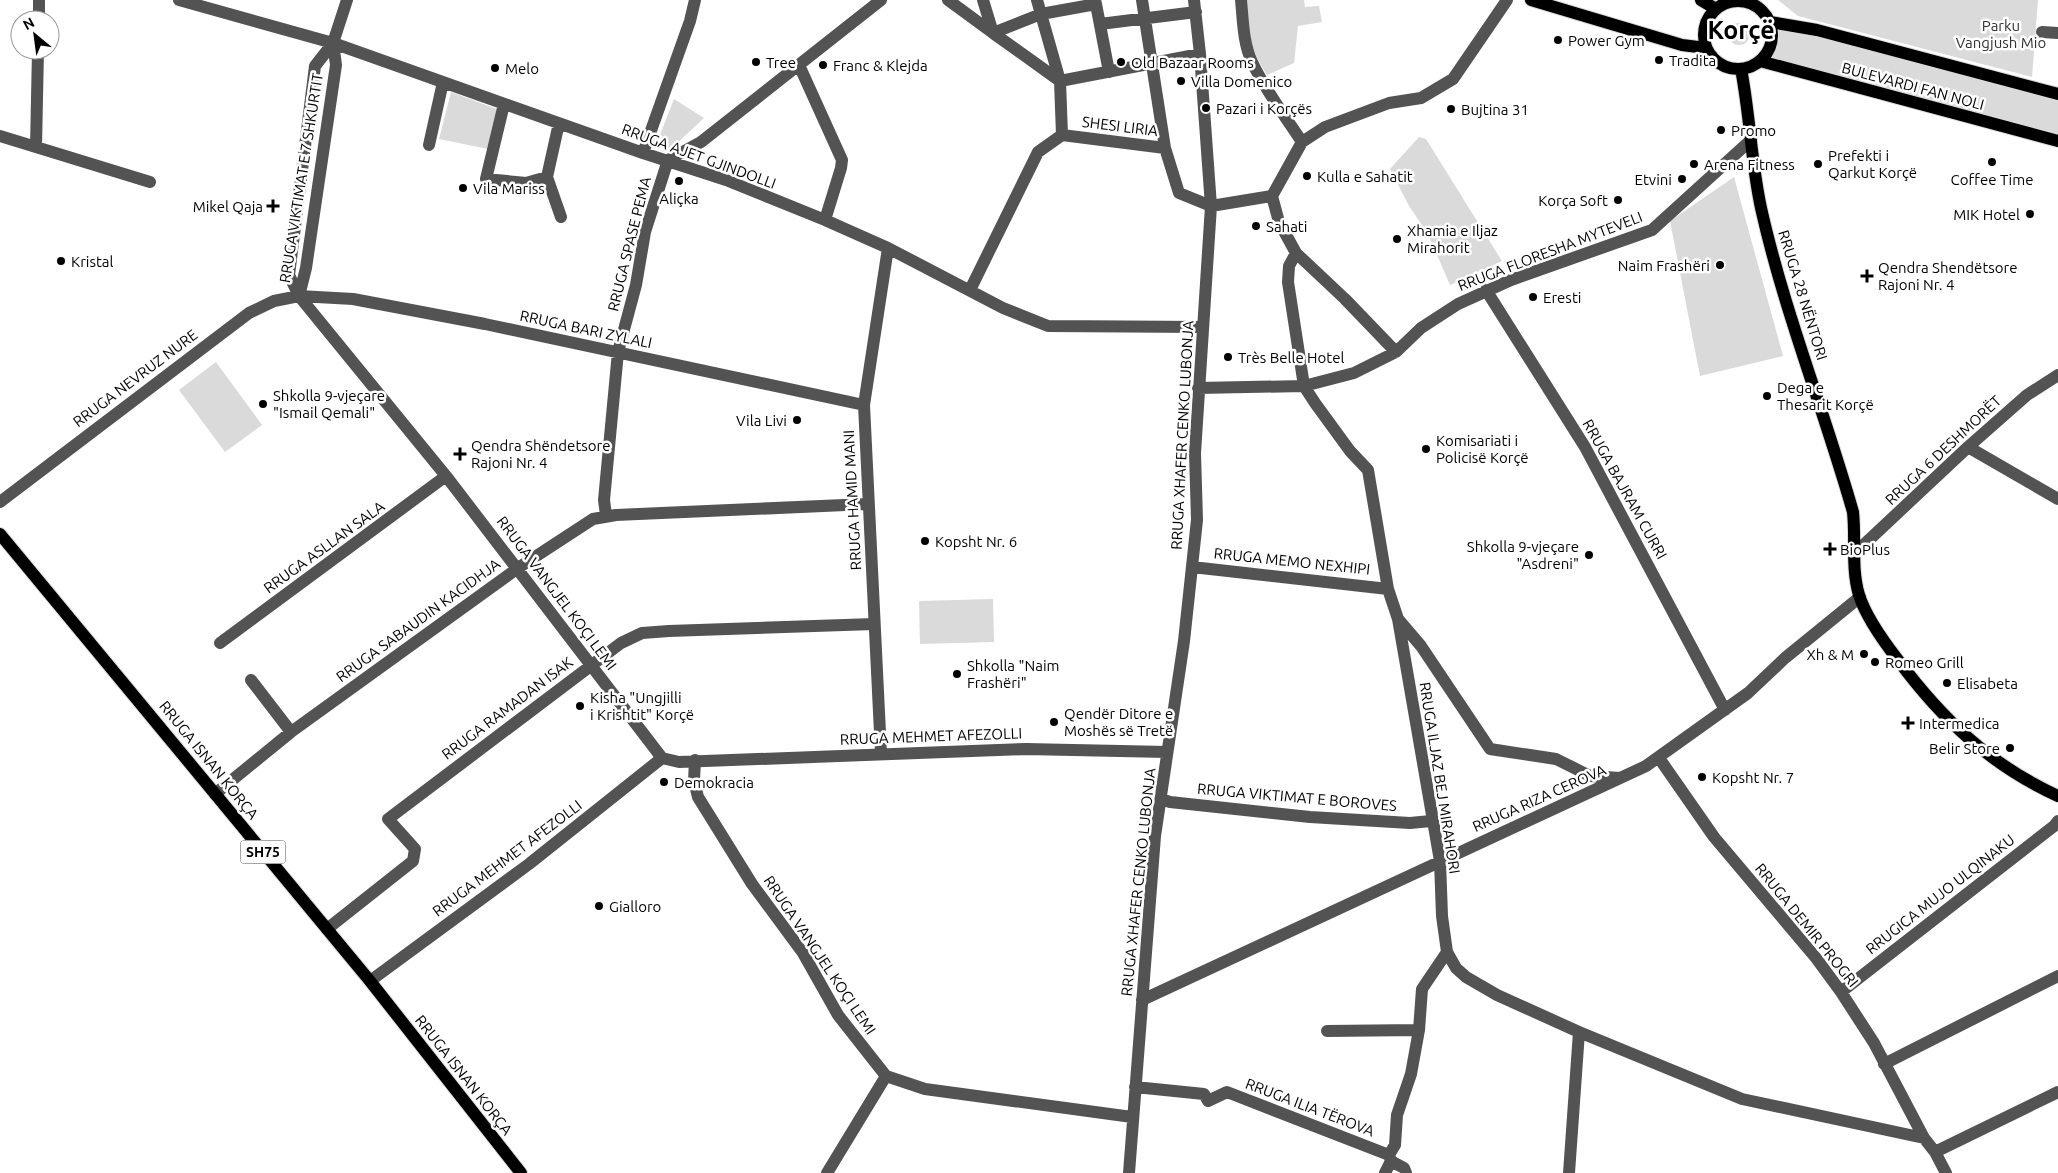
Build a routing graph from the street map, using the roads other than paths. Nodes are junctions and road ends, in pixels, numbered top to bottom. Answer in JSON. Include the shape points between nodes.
{"nodes":[{"id":1,"x":179,"y":0,"type":"edge"},
{"id":2,"x":347,"y":0,"type":"edge"},
{"id":3,"x":695,"y":0,"type":"edge"},
{"id":4,"x":881,"y":0,"type":"edge"},
{"id":5,"x":948,"y":0,"type":"edge"},
{"id":6,"x":983,"y":0,"type":"edge"},
{"id":7,"x":1036,"y":0,"type":"edge"},
{"id":8,"x":1142,"y":0,"type":"edge"},
{"id":9,"x":1241,"y":0,"type":"edge"},
{"id":10,"x":1506,"y":0,"type":"edge"},
{"id":11,"x":1532,"y":0,"type":"edge"},
{"id":12,"x":1700,"y":0,"type":"edge"},
{"id":13,"x":1736,"y":0,"type":"edge"},
{"id":14,"x":1095,"y":2,"type":"edge"},
{"id":15,"x":1195,"y":6,"type":"edge"},
{"id":16,"x":1716,"y":9,"type":"junction"},
{"id":17,"x":1041,"y":14,"type":"junction"},
{"id":18,"x":1145,"y":18,"type":"junction"},
{"id":19,"x":1770,"y":22,"type":"junction"},
{"id":20,"x":1100,"y":24,"type":"junction"},
{"id":21,"x":2042,"y":32,"type":"dead end"},
{"id":22,"x":993,"y":33,"type":"junction"},
{"id":23,"x":2058,"y":33,"type":"edge"},
{"id":24,"x":333,"y":43,"type":"junction"},
{"id":25,"x":1706,"y":48,"type":"junction"},
{"id":26,"x":1200,"y":54,"type":"junction"},
{"id":27,"x":38,"y":60,"type":"edge"},
{"id":28,"x":1760,"y":61,"type":"junction"},
{"id":29,"x":1152,"y":63,"type":"junction"},
{"id":30,"x":799,"y":65,"type":"junction"},
{"id":31,"x":1741,"y":69,"type":"junction"},
{"id":32,"x":1109,"y":72,"type":"junction"},
{"id":33,"x":443,"y":82,"type":"junction"},
{"id":34,"x":1060,"y":82,"type":"junction"},
{"id":35,"x":2058,"y":94,"type":"edge"},
{"id":36,"x":504,"y":104,"type":"junction"},
{"id":37,"x":559,"y":123,"type":"junction"},
{"id":38,"x":1062,"y":135,"type":"junction"},
{"id":39,"x":0,"y":136,"type":"edge"},
{"id":40,"x":1751,"y":140,"type":"junction"},
{"id":41,"x":2058,"y":141,"type":"edge"},
{"id":42,"x":1302,"y":142,"type":"junction"},
{"id":43,"x":429,"y":145,"type":"dead end"},
{"id":44,"x":36,"y":147,"type":"junction"},
{"id":45,"x":1165,"y":148,"type":"junction"},
{"id":46,"x":643,"y":153,"type":"junction"},
{"id":47,"x":668,"y":160,"type":"junction"},
{"id":48,"x":547,"y":177,"type":"junction"},
{"id":49,"x":150,"y":182,"type":"dead end"},
{"id":50,"x":1272,"y":196,"type":"junction"},
{"id":51,"x":1211,"y":206,"type":"junction"},
{"id":52,"x":561,"y":217,"type":"dead end"},
{"id":53,"x":825,"y":220,"type":"junction"},
{"id":54,"x":888,"y":248,"type":"junction"},
{"id":55,"x":1296,"y":253,"type":"junction"},
{"id":56,"x":970,"y":290,"type":"junction"},
{"id":57,"x":1486,"y":290,"type":"junction"},
{"id":58,"x":299,"y":296,"type":"junction"},
{"id":59,"x":1203,"y":327,"type":"junction"},
{"id":60,"x":618,"y":352,"type":"junction"},
{"id":61,"x":1396,"y":352,"type":"junction"},
{"id":62,"x":2058,"y":375,"type":"edge"},
{"id":63,"x":1304,"y":386,"type":"junction"},
{"id":64,"x":1198,"y":388,"type":"junction"},
{"id":65,"x":864,"y":405,"type":"junction"},
{"id":66,"x":1968,"y":447,"type":"junction"},
{"id":67,"x":446,"y":476,"type":"junction"},
{"id":68,"x":2058,"y":499,"type":"edge"},
{"id":69,"x":0,"y":502,"type":"edge"},
{"id":70,"x":868,"y":504,"type":"junction"},
{"id":71,"x":606,"y":515,"type":"junction"},
{"id":72,"x":0,"y":534,"type":"edge"},
{"id":73,"x":1855,"y":554,"type":"junction"},
{"id":74,"x":1192,"y":567,"type":"junction"},
{"id":75,"x":518,"y":568,"type":"junction"},
{"id":76,"x":1388,"y":589,"type":"junction"},
{"id":77,"x":1860,"y":597,"type":"junction"},
{"id":78,"x":1398,"y":619,"type":"junction"},
{"id":79,"x":874,"y":624,"type":"junction"},
{"id":80,"x":220,"y":643,"type":"dead end"},
{"id":81,"x":591,"y":664,"type":"junction"},
{"id":82,"x":251,"y":680,"type":"dead end"},
{"id":83,"x":1724,"y":710,"type":"junction"},
{"id":84,"x":291,"y":732,"type":"junction"},
{"id":85,"x":1167,"y":752,"type":"junction"},
{"id":86,"x":881,"y":753,"type":"junction"},
{"id":87,"x":662,"y":758,"type":"junction"},
{"id":88,"x":1659,"y":758,"type":"junction"},
{"id":89,"x":695,"y":760,"type":"junction"},
{"id":90,"x":1622,"y":778,"type":"junction"},
{"id":91,"x":215,"y":794,"type":"junction"},
{"id":92,"x":2058,"y":796,"type":"edge"},
{"id":93,"x":1160,"y":800,"type":"junction"},
{"id":94,"x":1431,"y":821,"type":"junction"},
{"id":95,"x":2058,"y":821,"type":"edge"},
{"id":96,"x":1440,"y":861,"type":"junction"},
{"id":97,"x":327,"y":929,"type":"junction"},
{"id":98,"x":1447,"y":952,"type":"junction"},
{"id":99,"x":2058,"y":976,"type":"edge"},
{"id":100,"x":370,"y":981,"type":"junction"},
{"id":101,"x":1841,"y":992,"type":"junction"},
{"id":102,"x":1142,"y":1000,"type":"junction"},
{"id":103,"x":1419,"y":1030,"type":"junction"},
{"id":104,"x":1327,"y":1031,"type":"dead end"},
{"id":105,"x":1579,"y":1032,"type":"junction"},
{"id":106,"x":1884,"y":1064,"type":"junction"},
{"id":107,"x":886,"y":1076,"type":"junction"},
{"id":108,"x":1135,"y":1087,"type":"junction"},
{"id":109,"x":2058,"y":1092,"type":"edge"},
{"id":110,"x":1132,"y":1117,"type":"junction"},
{"id":111,"x":1924,"y":1138,"type":"junction"},
{"id":112,"x":1935,"y":1152,"type":"junction"},
{"id":113,"x":1390,"y":1158,"type":"junction"},
{"id":114,"x":521,"y":1173,"type":"edge"},
{"id":115,"x":827,"y":1173,"type":"edge"},
{"id":116,"x":1129,"y":1173,"type":"edge"},
{"id":117,"x":1384,"y":1173,"type":"edge"},
{"id":118,"x":1406,"y":1173,"type":"edge"},
{"id":119,"x":1569,"y":1173,"type":"edge"},
{"id":120,"x":1946,"y":1173,"type":"edge"}],
"edges":[{"from":1,"to":24,"type":"street","name":"RRUGA AJET GJINDOLLI"},
{"from":2,"to":24,"type":"street","name":"RRUGA VIKTIMAT E 7 SHKURTIT"},
{"from":3,"to":46,"type":"street"},
{"from":4,"to":30,"type":"street"},
{"from":5,"to":22,"type":"street"},
{"from":6,"to":22,"type":"street"},
{"from":7,"to":17,"type":"street","name":"SHESI LIRIA"},
{"from":8,"to":18,"type":"street"},
{"from":9,"to":42,"type":"street","via":[[1251,60]]},
{"from":10,"to":42,"type":"street","via":[[1453,79],[1421,98],[1389,103],[1325,127]]},
{"from":11,"to":25,"type":"main road","via":[[1682,45]]},
{"from":12,"to":16,"type":"main road"},
{"from":13,"to":16,"type":"main road"},
{"from":13,"to":19,"type":"main road","via":[[1756,6]]},
{"from":14,"to":17,"type":"street"},
{"from":14,"to":20,"type":"street"},
{"from":15,"to":18,"type":"street"},
{"from":15,"to":26,"type":"street","name":"RRUGA XHAFER CENKO LUBONJA"},
{"from":16,"to":25,"type":"main road","via":[[1705,27]]},
{"from":17,"to":22,"type":"street"},
{"from":17,"to":34,"type":"street","name":"SHESI LIRIA"},
{"from":18,"to":20,"type":"street"},
{"from":18,"to":29,"type":"street"},
{"from":19,"to":28,"type":"main road","via":[[1772,43]]},
{"from":19,"to":35,"type":"main road","name":"BULEVARDI FAN NOLI","via":[[1817,30]]},
{"from":20,"to":32,"type":"street"},
{"from":21,"to":23,"type":"street"},
{"from":22,"to":34,"type":"street"},
{"from":24,"to":33,"type":"street","name":"RRUGA AJET GJINDOLLI"},
{"from":24,"to":58,"type":"street","name":"RRUGA VIKTIMAT E 7 SHKURTIT","via":[[336,65]]},
{"from":24,"to":58,"type":"street","name":"RRUGA VIKTIMAT E 7 SHKURTIT","via":[[316,66],[289,275]]},
{"from":25,"to":31,"type":"main road","via":[[1720,64]]},
{"from":26,"to":29,"type":"street"},
{"from":26,"to":51,"type":"street","name":"RRUGA XHAFER CENKO LUBONJA"},
{"from":27,"to":44,"type":"street"},
{"from":28,"to":31,"type":"main road"},
{"from":28,"to":41,"type":"main road","name":"BULEVARDI FAN NOLI"},
{"from":29,"to":32,"type":"street"},
{"from":29,"to":45,"type":"street"},
{"from":30,"to":47,"type":"street","via":[[701,142]]},
{"from":30,"to":53,"type":"street","via":[[842,160]]},
{"from":31,"to":40,"type":"main road","name":"RRUGA 28 NËNTORI"},
{"from":32,"to":34,"type":"street"},
{"from":33,"to":36,"type":"street","name":"RRUGA AJET GJINDOLLI"},
{"from":33,"to":43,"type":"street"},
{"from":34,"to":38,"type":"street","name":"SHESI LIRIA"},
{"from":36,"to":37,"type":"street","name":"RRUGA AJET GJINDOLLI"},
{"from":36,"to":48,"type":"street","via":[[486,179],[526,184]]},
{"from":37,"to":46,"type":"street","name":"RRUGA AJET GJINDOLLI"},
{"from":37,"to":48,"type":"street"},
{"from":38,"to":45,"type":"street","name":"SHESI LIRIA"},
{"from":38,"to":56,"type":"street","via":[[1038,152]]},
{"from":39,"to":44,"type":"street"},
{"from":40,"to":57,"type":"street","name":"RRUGA FLORESHA MYTEVELI","via":[[1652,230]]},
{"from":40,"to":73,"type":"main road","name":"RRUGA 28 NËNTORI","via":[[1760,206],[1772,253],[1853,512]]},
{"from":42,"to":50,"type":"street"},
{"from":44,"to":49,"type":"street"},
{"from":45,"to":51,"type":"street","via":[[1179,193]]},
{"from":46,"to":47,"type":"street","name":"RRUGA AJET GJINDOLLI"},
{"from":47,"to":53,"type":"street","name":"RRUGA AJET GJINDOLLI"},
{"from":47,"to":60,"type":"street","name":"RRUGA SPASE PEMA","via":[[645,232],[636,285]]},
{"from":48,"to":52,"type":"street"},
{"from":50,"to":51,"type":"street"},
{"from":50,"to":55,"type":"street","via":[[1279,222]]},
{"from":51,"to":59,"type":"street","name":"RRUGA XHAFER CENKO LUBONJA"},
{"from":53,"to":54,"type":"street","name":"RRUGA AJET GJINDOLLI"},
{"from":54,"to":56,"type":"street","name":"RRUGA AJET GJINDOLLI"},
{"from":54,"to":65,"type":"street","name":"RRUGA HAMID MANI"},
{"from":55,"to":61,"type":"street"},
{"from":55,"to":63,"type":"street","via":[[1289,266],[1288,282]]},
{"from":56,"to":59,"type":"street","name":"RRUGA AJET GJINDOLLI","via":[[1003,308],[1048,326]]},
{"from":57,"to":61,"type":"street","name":"RRUGA FLORESHA MYTEVELI","via":[[1422,328]]},
{"from":57,"to":83,"type":"street","name":"RRUGA BAJRAM CURRI","via":[[1585,447]]},
{"from":58,"to":60,"type":"street","name":"RRUGA BARI ZYLALI","via":[[352,299]]},
{"from":58,"to":67,"type":"street","name":"RRUGA VANGJEL KOÇI LEMI"},
{"from":58,"to":69,"type":"street","name":"RRUGA NEVRUZ NURE","via":[[274,301],[248,313]]},
{"from":59,"to":64,"type":"street","name":"RRUGA XHAFER CENKO LUBONJA"},
{"from":60,"to":65,"type":"street","name":"RRUGA BARI ZYLALI"},
{"from":60,"to":71,"type":"street","name":"RRUGA SPASE PEMA","via":[[604,500]]},
{"from":61,"to":63,"type":"street","name":"RRUGA FLORESHA MYTEVELI","via":[[1354,373]]},
{"from":62,"to":66,"type":"street","name":"RRUGA 6 DESHMORËT","via":[[2027,395]]},
{"from":63,"to":64,"type":"street","name":"RRUGA FLORESHA MYTEVELI"},
{"from":63,"to":76,"type":"street","name":"RRUGA ILJAZ BEJ MIRAHORI","via":[[1338,437],[1368,470]]},
{"from":64,"to":74,"type":"street","name":"RRUGA XHAFER CENKO LUBONJA","via":[[1195,453],[1197,520]]},
{"from":65,"to":70,"type":"street","name":"RRUGA HAMID MANI"},
{"from":66,"to":68,"type":"street"},
{"from":66,"to":73,"type":"street","name":"RRUGA 6 DESHMORËT"},
{"from":67,"to":75,"type":"street","name":"RRUGA VANGJEL KOÇI LEMI"},
{"from":67,"to":80,"type":"street","name":"RRUGA ASLLAN SALA"},
{"from":70,"to":71,"type":"street","name":"RRUGA SABAUDIN KACIDHJA"},
{"from":70,"to":79,"type":"street","name":"RRUGA HAMID MANI"},
{"from":71,"to":75,"type":"street","name":"RRUGA SABAUDIN KACIDHJA","via":[[587,522]]},
{"from":72,"to":91,"type":"main road","name":"RRUGA ISNAN KORÇA","number":"SH75"},
{"from":73,"to":77,"type":"main road","name":"RRUGA 28 NËNTORI","via":[[1854,576]]},
{"from":74,"to":76,"type":"street","name":"RRUGA MEMO NEXHIPI"},
{"from":74,"to":85,"type":"street","name":"RRUGA XHAFER CENKO LUBONJA"},
{"from":75,"to":81,"type":"street","name":"RRUGA VANGJEL KOÇI LEMI"},
{"from":75,"to":84,"type":"street","name":"RRUGA SABAUDIN KACIDHJA"},
{"from":76,"to":78,"type":"street","name":"RRUGA ILJAZ BEJ MIRAHORI"},
{"from":77,"to":83,"type":"street","name":"RRUGA RIZA CEROVA"},
{"from":77,"to":92,"type":"main road","name":"RRUGA 28 NËNTORI","via":[[1883,641],[1938,711],[1967,739],[2039,788]]},
{"from":78,"to":90,"type":"street","via":[[1421,646],[1490,749],[1556,759],[1590,776]]},
{"from":78,"to":94,"type":"street","name":"RRUGA ILJAZ BEJ MIRAHORI"},
{"from":79,"to":81,"type":"street","name":"RRUGA RAMADAN ISAK","via":[[642,633]]},
{"from":79,"to":86,"type":"street","name":"RRUGA HAMID MANI"},
{"from":81,"to":87,"type":"street","name":"RRUGA VANGJEL KOÇI LEMI"},
{"from":81,"to":97,"type":"street","name":"RRUGA RAMADAN ISAK","via":[[388,819],[415,849],[414,861]]},
{"from":82,"to":84,"type":"street"},
{"from":83,"to":88,"type":"street","name":"RRUGA RIZA CEROVA"},
{"from":84,"to":91,"type":"street","name":"RRUGA SABAUDIN KACIDHJA"},
{"from":85,"to":86,"type":"street","name":"RRUGA MEHMET AFEZOLLI","via":[[1026,749]]},
{"from":85,"to":93,"type":"street","name":"RRUGA XHAFER CENKO LUBONJA"},
{"from":86,"to":89,"type":"street","name":"RRUGA MEHMET AFEZOLLI"},
{"from":87,"to":89,"type":"street","via":[[679,762]]},
{"from":87,"to":100,"type":"street","name":"RRUGA MEHMET AFEZOLLI","via":[[529,864]]},
{"from":88,"to":90,"type":"street","name":"RRUGA RIZA CEROVA"},
{"from":88,"to":101,"type":"street","name":"RRUGA DEMIR PROGRI","via":[[1714,837]]},
{"from":89,"to":107,"type":"street","name":"RRUGA VANGJEL KOÇI LEMI","via":[[694,781],[698,797],[752,884],[803,953],[838,1015]]},
{"from":90,"to":96,"type":"street","name":"RRUGA RIZA CEROVA"},
{"from":91,"to":97,"type":"main road","name":"RRUGA ISNAN KORÇA","number":"SH75"},
{"from":93,"to":94,"type":"street","name":"RRUGA VIKTIMAT E BOROVES","via":[[1310,817],[1410,823]]},
{"from":93,"to":102,"type":"street","name":"RRUGA XHAFER CENKO LUBONJA"},
{"from":94,"to":96,"type":"street","name":"RRUGA ILJAZ BEJ MIRAHORI"},
{"from":95,"to":101,"type":"street","name":"RRUGICA MUJO ULQINAKU"},
{"from":96,"to":98,"type":"street","name":"RRUGA ILJAZ BEJ MIRAHORI"},
{"from":96,"to":102,"type":"street","name":"RRUGA RIZA CEROVA"},
{"from":97,"to":100,"type":"main road","name":"RRUGA ISNAN KORÇA","number":"SH75"},
{"from":98,"to":103,"type":"street","via":[[1422,989]]},
{"from":98,"to":105,"type":"street","name":"RRUGA ILJAZ BEJ MIRAHORI","via":[[1456,968],[1466,977],[1497,995]]},
{"from":99,"to":106,"type":"street"},
{"from":100,"to":114,"type":"main road","name":"RRUGA ISNAN KORÇA","number":"SH75"},
{"from":101,"to":106,"type":"street","name":"RRUGA DEMIR PROGRI"},
{"from":102,"to":108,"type":"street","name":"RRUGA XHAFER CENKO LUBONJA"},
{"from":103,"to":104,"type":"street"},
{"from":103,"to":113,"type":"street","via":[[1411,1074],[1397,1115],[1395,1145]]},
{"from":105,"to":111,"type":"street","name":"RRUGA ILJAZ BEJ MIRAHORI","via":[[1742,1099]]},
{"from":105,"to":119,"type":"street"},
{"from":106,"to":111,"type":"street","name":"RRUGA DEMIR PROGRI"},
{"from":107,"to":110,"type":"street","via":[[925,1089]]},
{"from":107,"to":115,"type":"street"},
{"from":108,"to":110,"type":"street","name":"RRUGA XHAFER CENKO LUBONJA"},
{"from":108,"to":113,"type":"street","name":"RRUGA ILIA TËROVA","via":[[1204,1094],[1208,1101],[1227,1092]]},
{"from":109,"to":112,"type":"street"},
{"from":110,"to":116,"type":"street","name":"RRUGA XHAFER CENKO LUBONJA"},
{"from":111,"to":112,"type":"street","name":"RRUGA DEMIR PROGRI"},
{"from":112,"to":120,"type":"street","name":"RRUGA DEMIR PROGRI"},
{"from":113,"to":117,"type":"street"},
{"from":113,"to":118,"type":"street"}]}
